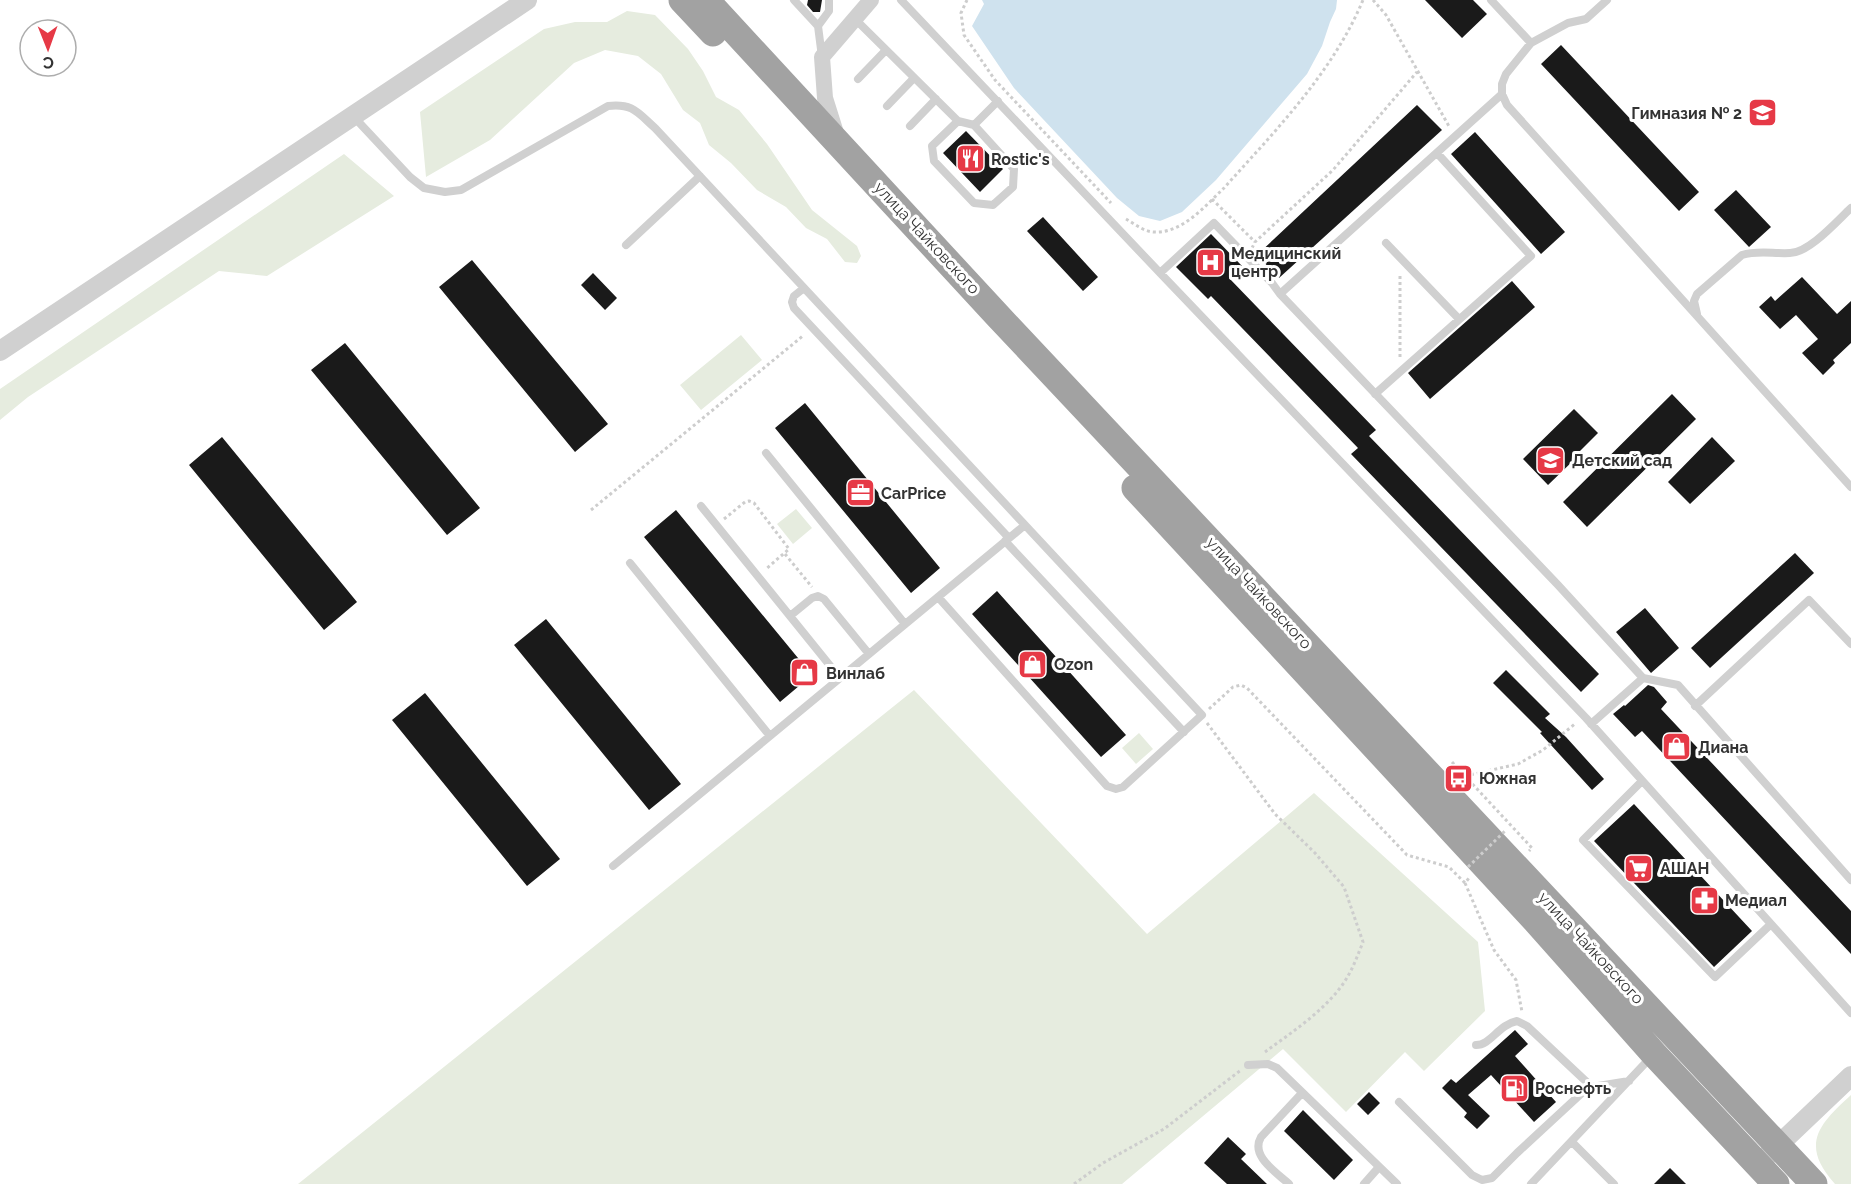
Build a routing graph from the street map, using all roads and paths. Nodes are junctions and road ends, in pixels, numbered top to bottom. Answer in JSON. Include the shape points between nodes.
{"nodes":[{"id":1,"x":527,"y":0,"type":"edge"},
{"id":2,"x":682,"y":0,"type":"edge"},
{"id":3,"x":706,"y":0,"type":"edge"},
{"id":4,"x":794,"y":0,"type":"edge"},
{"id":5,"x":829,"y":0,"type":"edge"},
{"id":6,"x":871,"y":0,"type":"edge"},
{"id":7,"x":901,"y":0,"type":"edge"},
{"id":8,"x":967,"y":0,"type":"edge"},
{"id":9,"x":1364,"y":0,"type":"edge"},
{"id":10,"x":1373,"y":0,"type":"edge"},
{"id":11,"x":1491,"y":0,"type":"edge"},
{"id":12,"x":1607,"y":0,"type":"edge"},
{"id":13,"x":803,"y":5,"type":"edge"},
{"id":14,"x":855,"y":19,"type":"junction"},
{"id":15,"x":818,"y":26,"type":"junction"},
{"id":16,"x":1531,"y":43,"type":"junction"},
{"id":17,"x":886,"y":50,"type":"junction"},
{"id":18,"x":822,"y":57,"type":"junction"},
{"id":19,"x":1417,"y":72,"type":"junction"},
{"id":20,"x":914,"y":78,"type":"junction"},
{"id":21,"x":858,"y":79,"type":"dead end"},
{"id":22,"x":1502,"y":94,"type":"junction"},
{"id":23,"x":936,"y":99,"type":"junction"},
{"id":24,"x":998,"y":101,"type":"junction"},
{"id":25,"x":887,"y":106,"type":"dead end"},
{"id":26,"x":353,"y":115,"type":"junction"},
{"id":27,"x":958,"y":121,"type":"junction"},
{"id":28,"x":974,"y":125,"type":"junction"},
{"id":29,"x":910,"y":126,"type":"dead end"},
{"id":30,"x":1453,"y":139,"type":"junction"},
{"id":31,"x":840,"y":145,"type":"junction"},
{"id":32,"x":1437,"y":153,"type":"junction"},
{"id":33,"x":699,"y":176,"type":"junction"},
{"id":34,"x":1212,"y":200,"type":"junction"},
{"id":35,"x":1116,"y":208,"type":"dead end"},
{"id":36,"x":1851,"y":208,"type":"edge"},
{"id":37,"x":1123,"y":217,"type":"dead end"},
{"id":38,"x":1255,"y":242,"type":"junction"},
{"id":39,"x":1386,"y":243,"type":"dead end"},
{"id":40,"x":626,"y":245,"type":"dead end"},
{"id":41,"x":1249,"y":258,"type":"junction"},
{"id":42,"x":1400,"y":258,"type":"junction"},
{"id":43,"x":1160,"y":273,"type":"junction"},
{"id":44,"x":804,"y":288,"type":"junction"},
{"id":45,"x":1280,"y":294,"type":"junction"},
{"id":46,"x":1698,"y":316,"type":"junction"},
{"id":47,"x":1459,"y":320,"type":"junction"},
{"id":48,"x":812,"y":328,"type":"junction"},
{"id":49,"x":0,"y":351,"type":"edge"},
{"id":50,"x":1400,"y":371,"type":"junction"},
{"id":51,"x":1375,"y":394,"type":"junction"},
{"id":52,"x":766,"y":453,"type":"dead end"},
{"id":53,"x":1851,"y":487,"type":"edge"},
{"id":54,"x":700,"y":506,"type":"dead end"},
{"id":55,"x":591,"y":510,"type":"dead end"},
{"id":56,"x":716,"y":525,"type":"junction"},
{"id":57,"x":1025,"y":525,"type":"junction"},
{"id":58,"x":1007,"y":540,"type":"junction"},
{"id":59,"x":785,"y":554,"type":"junction"},
{"id":60,"x":630,"y":563,"type":"dead end"},
{"id":61,"x":758,"y":576,"type":"junction"},
{"id":62,"x":818,"y":596,"type":"junction"},
{"id":63,"x":938,"y":597,"type":"junction"},
{"id":64,"x":790,"y":616,"type":"junction"},
{"id":65,"x":905,"y":624,"type":"junction"},
{"id":66,"x":1851,"y":644,"type":"edge"},
{"id":67,"x":869,"y":654,"type":"junction"},
{"id":68,"x":840,"y":678,"type":"junction"},
{"id":69,"x":1643,"y":678,"type":"junction"},
{"id":70,"x":1695,"y":706,"type":"junction"},
{"id":71,"x":1202,"y":716,"type":"junction"},
{"id":72,"x":1584,"y":716,"type":"junction"},
{"id":73,"x":1591,"y":724,"type":"junction"},
{"id":74,"x":1184,"y":732,"type":"junction"},
{"id":75,"x":770,"y":736,"type":"junction"},
{"id":76,"x":1452,"y":762,"type":"dead end"},
{"id":77,"x":1465,"y":776,"type":"junction"},
{"id":78,"x":1642,"y":781,"type":"junction"},
{"id":79,"x":1505,"y":821,"type":"dead end"},
{"id":80,"x":1504,"y":831,"type":"dead end"},
{"id":81,"x":613,"y":866,"type":"dead end"},
{"id":82,"x":1468,"y":867,"type":"dead end"},
{"id":83,"x":1470,"y":879,"type":"dead end"},
{"id":84,"x":1851,"y":880,"type":"edge"},
{"id":85,"x":1465,"y":884,"type":"junction"},
{"id":86,"x":1771,"y":924,"type":"junction"},
{"id":87,"x":1851,"y":1013,"type":"edge"},
{"id":88,"x":1526,"y":1025,"type":"junction"},
{"id":89,"x":1476,"y":1045,"type":"dead end"},
{"id":90,"x":1654,"y":1054,"type":"junction"},
{"id":91,"x":1248,"y":1065,"type":"junction"},
{"id":92,"x":1851,"y":1076,"type":"edge"},
{"id":93,"x":1629,"y":1081,"type":"junction"},
{"id":94,"x":1592,"y":1087,"type":"junction"},
{"id":95,"x":1302,"y":1093,"type":"junction"},
{"id":96,"x":1400,"y":1102,"type":"dead end"},
{"id":97,"x":1574,"y":1144,"type":"dead end"},
{"id":98,"x":1778,"y":1146,"type":"junction"},
{"id":99,"x":1757,"y":1164,"type":"junction"},
{"id":100,"x":1379,"y":1167,"type":"junction"},
{"id":101,"x":1074,"y":1184,"type":"edge"},
{"id":102,"x":1289,"y":1184,"type":"edge"},
{"id":103,"x":1364,"y":1184,"type":"edge"},
{"id":104,"x":1396,"y":1184,"type":"edge"},
{"id":105,"x":1531,"y":1184,"type":"edge"},
{"id":106,"x":1614,"y":1184,"type":"edge"},
{"id":107,"x":1776,"y":1184,"type":"edge"},
{"id":108,"x":1814,"y":1184,"type":"edge"}],
"edges":[{"from":1,"to":26,"type":"street"},
{"from":2,"to":90,"type":"highway","name":"улица Чайковского","via":[[1527,911]]},
{"from":3,"to":31,"type":"highway","name":"улица Чайковского"},
{"from":4,"to":13,"type":"lane"},
{"from":5,"to":15,"type":"lane","via":[[829,11]]},
{"from":6,"to":14,"type":"street"},
{"from":7,"to":24,"type":"lane"},
{"from":8,"to":35,"type":"path","via":[[961,13],[964,35],[995,80]]},
{"from":9,"to":34,"type":"path","via":[[1330,62],[1281,124]]},
{"from":10,"to":19,"type":"path","via":[[1386,15]]},
{"from":11,"to":16,"type":"lane"},
{"from":12,"to":16,"type":"lane","via":[[1586,19],[1568,23]]},
{"from":13,"to":15,"type":"lane"},
{"from":14,"to":17,"type":"lane"},
{"from":14,"to":18,"type":"street"},
{"from":15,"to":18,"type":"lane"},
{"from":16,"to":22,"type":"lane","via":[[1506,74]]},
{"from":17,"to":20,"type":"lane"},
{"from":17,"to":21,"type":"lane"},
{"from":18,"to":31,"type":"street","via":[[825,98]]},
{"from":19,"to":30,"type":"path"},
{"from":19,"to":38,"type":"path","via":[[1333,170]]},
{"from":20,"to":23,"type":"lane"},
{"from":20,"to":25,"type":"lane"},
{"from":22,"to":30,"type":"lane"},
{"from":22,"to":46,"type":"lane","via":[[1507,105]]},
{"from":23,"to":27,"type":"lane"},
{"from":23,"to":29,"type":"lane"},
{"from":24,"to":28,"type":"lane"},
{"from":24,"to":43,"type":"lane"},
{"from":26,"to":33,"type":"lane","via":[[410,177],[424,188],[445,192],[461,190],[608,106],[621,104],[647,121]]},
{"from":26,"to":49,"type":"street"},
{"from":27,"to":28,"type":"lane"},
{"from":27,"to":28,"type":"lane","via":[[932,146],[934,161],[974,203],[993,205],[1013,187],[1014,169]]},
{"from":30,"to":32,"type":"lane"},
{"from":31,"to":98,"type":"highway","name":"улица Чайковского"},
{"from":32,"to":45,"type":"lane"},
{"from":32,"to":47,"type":"lane","via":[[1531,256]]},
{"from":33,"to":40,"type":"lane"},
{"from":33,"to":44,"type":"lane"},
{"from":34,"to":37,"type":"path","via":[[1173,230],[1142,229]]},
{"from":34,"to":38,"type":"path"},
{"from":36,"to":46,"type":"lane","via":[[1803,250],[1793,254],[1742,255],[1697,294],[1694,301]]},
{"from":38,"to":41,"type":"path"},
{"from":39,"to":42,"type":"lane"},
{"from":41,"to":43,"type":"lane","via":[[1214,223]]},
{"from":41,"to":45,"type":"lane"},
{"from":42,"to":47,"type":"lane"},
{"from":42,"to":50,"type":"path"},
{"from":43,"to":72,"type":"lane"},
{"from":44,"to":48,"type":"lane","via":[[792,302]]},
{"from":44,"to":57,"type":"lane"},
{"from":45,"to":51,"type":"lane"},
{"from":46,"to":53,"type":"lane"},
{"from":47,"to":50,"type":"lane"},
{"from":48,"to":55,"type":"path"},
{"from":48,"to":58,"type":"lane"},
{"from":50,"to":51,"type":"lane"},
{"from":51,"to":69,"type":"lane"},
{"from":52,"to":65,"type":"lane"},
{"from":54,"to":56,"type":"lane"},
{"from":56,"to":59,"type":"path","via":[[749,501],[788,545]]},
{"from":56,"to":61,"type":"lane"},
{"from":57,"to":58,"type":"lane"},
{"from":57,"to":71,"type":"lane"},
{"from":58,"to":63,"type":"lane"},
{"from":58,"to":74,"type":"lane"},
{"from":59,"to":61,"type":"path"},
{"from":59,"to":62,"type":"path"},
{"from":60,"to":75,"type":"lane"},
{"from":61,"to":64,"type":"lane"},
{"from":62,"to":64,"type":"lane"},
{"from":62,"to":67,"type":"lane"},
{"from":63,"to":65,"type":"lane"},
{"from":63,"to":74,"type":"lane","via":[[1107,786],[1123,786]]},
{"from":64,"to":68,"type":"lane"},
{"from":65,"to":67,"type":"lane"},
{"from":66,"to":70,"type":"lane","via":[[1809,600]]},
{"from":67,"to":68,"type":"lane"},
{"from":68,"to":75,"type":"lane"},
{"from":69,"to":70,"type":"lane","via":[[1678,686]]},
{"from":69,"to":73,"type":"lane"},
{"from":70,"to":84,"type":"lane"},
{"from":71,"to":74,"type":"lane"},
{"from":71,"to":85,"type":"path","via":[[1233,687],[1247,688],[1407,855],[1449,867]]},
{"from":71,"to":91,"type":"path","via":[[1275,814],[1344,887],[1363,942],[1341,986],[1312,1017]]},
{"from":72,"to":73,"type":"lane"},
{"from":72,"to":77,"type":"path","via":[[1531,758]]},
{"from":73,"to":78,"type":"lane"},
{"from":75,"to":81,"type":"lane"},
{"from":76,"to":77,"type":"path"},
{"from":77,"to":79,"type":"path"},
{"from":78,"to":86,"type":"lane"},
{"from":78,"to":86,"type":"lane","via":[[1583,840],[1715,977]]},
{"from":80,"to":82,"type":"path","bridge":true},
{"from":83,"to":85,"type":"path"},
{"from":85,"to":88,"type":"path","via":[[1494,950],[1516,980]]},
{"from":86,"to":87,"type":"lane"},
{"from":88,"to":89,"type":"lane","via":[[1511,1022],[1481,1046]]},
{"from":88,"to":94,"type":"lane"},
{"from":90,"to":93,"type":"lane"},
{"from":90,"to":99,"type":"highway","name":"улица Чайковского"},
{"from":91,"to":95,"type":"lane","via":[[1268,1064],[1277,1068]]},
{"from":91,"to":101,"type":"path","via":[[1164,1129]]},
{"from":92,"to":98,"type":"street"},
{"from":93,"to":94,"type":"lane"},
{"from":93,"to":105,"type":"lane"},
{"from":94,"to":96,"type":"lane","via":[[1492,1178],[1482,1180],[1472,1175]]},
{"from":95,"to":100,"type":"lane"},
{"from":95,"to":102,"type":"lane","via":[[1257,1143],[1259,1155]]},
{"from":97,"to":106,"type":"lane"},
{"from":98,"to":99,"type":"street"},
{"from":98,"to":108,"type":"highway","name":"улица Чайковского"},
{"from":99,"to":107,"type":"highway","name":"улица Чайковского"},
{"from":100,"to":103,"type":"lane"},
{"from":100,"to":104,"type":"lane"}]}
